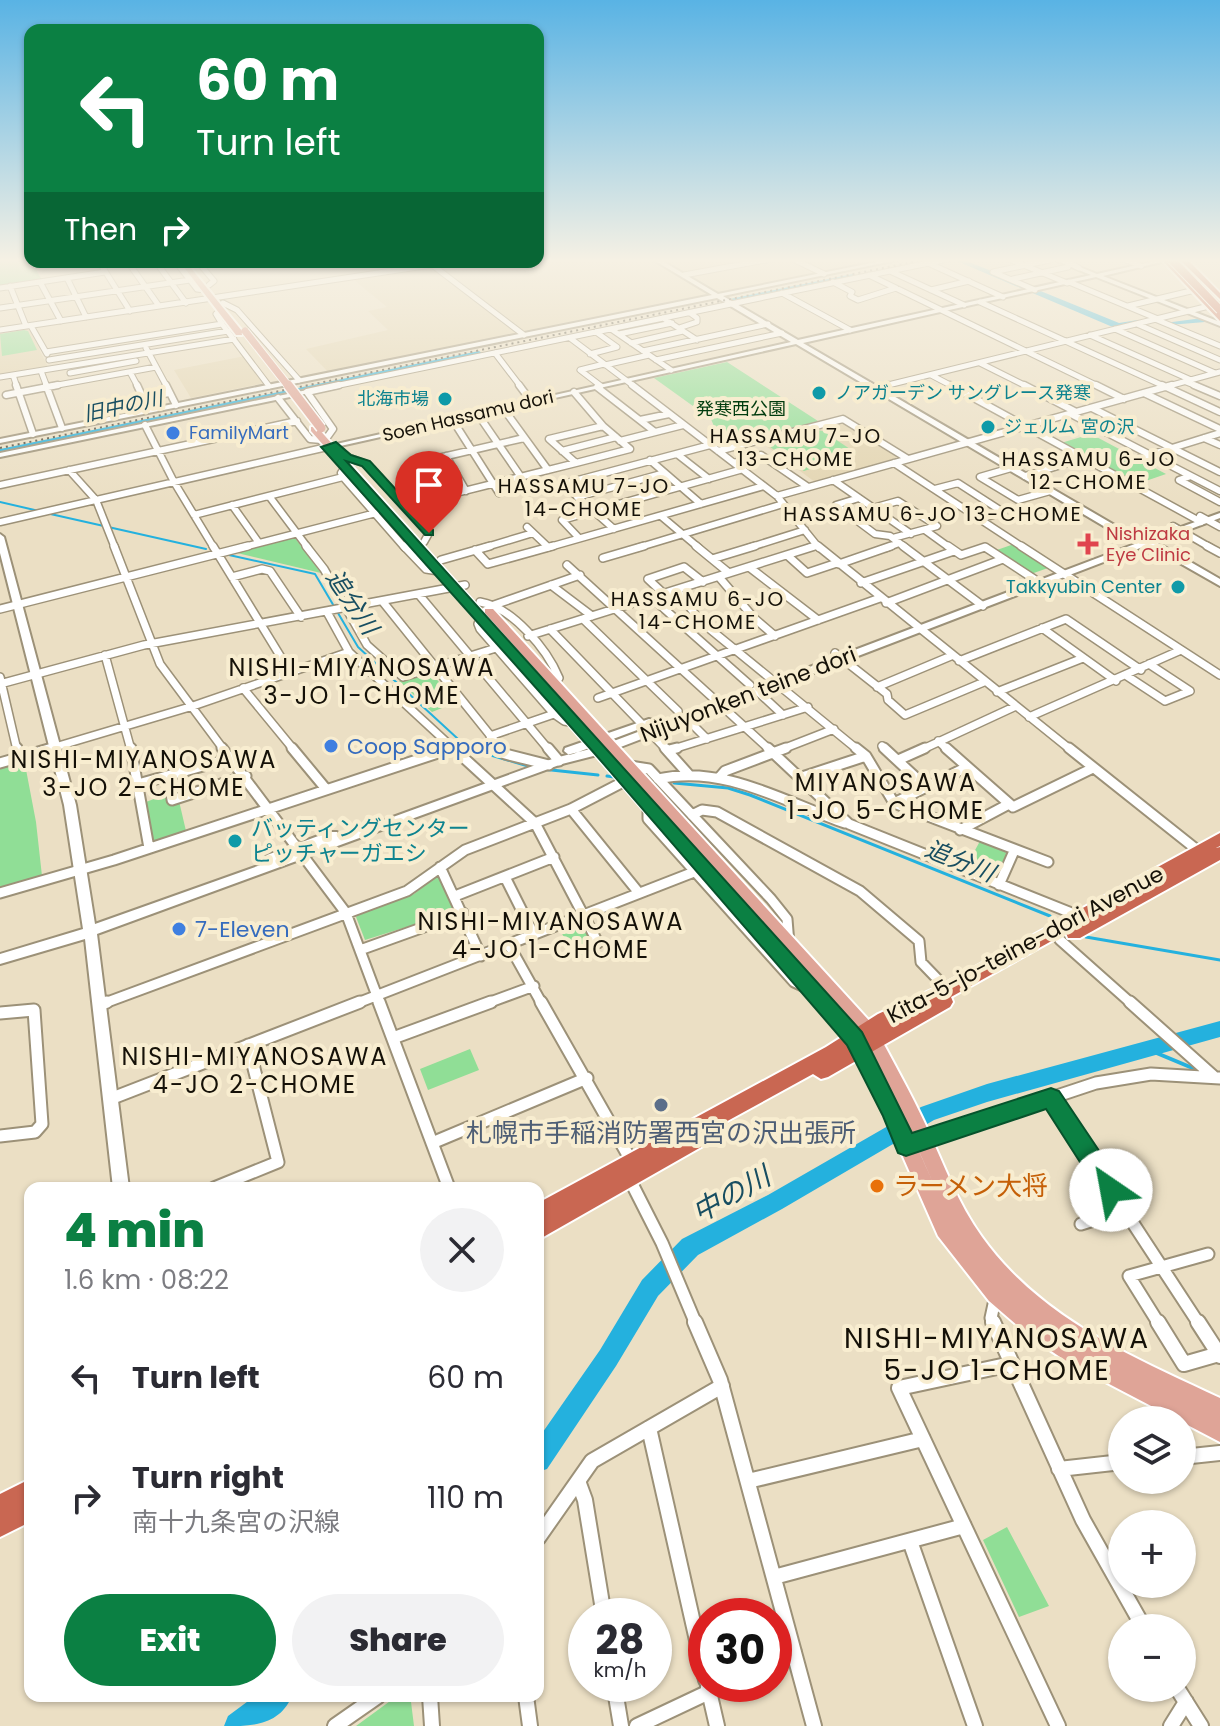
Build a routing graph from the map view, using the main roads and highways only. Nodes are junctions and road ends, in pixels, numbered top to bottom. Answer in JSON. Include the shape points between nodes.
{"nodes":[{"id":1,"x":244,"y":340,"type":"edge"},
{"id":2,"x":345,"y":467,"type":"junction"},
{"id":3,"x":440,"y":565,"type":"junction"},
{"id":4,"x":460,"y":587,"type":"junction"},
{"id":5,"x":603,"y":744,"type":"junction"},
{"id":6,"x":629,"y":773,"type":"junction"},
{"id":7,"x":1220,"y":839,"type":"edge"},
{"id":8,"x":1209,"y":854,"type":"edge"},
{"id":9,"x":1087,"y":921,"type":"junction"},
{"id":10,"x":864,"y":1041,"type":"junction"},
{"id":11,"x":630,"y":1170,"type":"junction"},
{"id":12,"x":544,"y":1211,"type":"edge"},
{"id":13,"x":544,"y":1225,"type":"edge"},
{"id":14,"x":1000,"y":1286,"type":"junction"},
{"id":15,"x":1220,"y":1409,"type":"edge"},
{"id":16,"x":1220,"y":1431,"type":"edge"},
{"id":17,"x":24,"y":1495,"type":"edge"},
{"id":18,"x":0,"y":1507,"type":"edge"},
{"id":19,"x":24,"y":1511,"type":"edge"},
{"id":20,"x":0,"y":1524,"type":"edge"}],
"edges":[{"from":1,"to":2,"type":"main road"},
{"from":2,"to":3,"type":"main road"},
{"from":2,"to":3,"type":"main road","via":[[424,542]]},
{"from":3,"to":4,"type":"main road"},
{"from":4,"to":5,"type":"main road","via":[[555,683]]},
{"from":4,"to":5,"type":"main road","via":[[576,723]]},
{"from":5,"to":6,"type":"main road"},
{"from":6,"to":10,"type":"main road","via":[[789,944]]},
{"from":6,"to":10,"type":"main road","via":[[648,804],[810,990]]},
{"from":7,"to":8,"type":"highway","name":"Kita-5-jo-teine-dori Avenue"},
{"from":8,"to":9,"type":"highway","name":"Kita-5-jo-teine-dori Avenue"},
{"from":9,"to":10,"type":"highway","name":"Kita-5-jo-teine-dori Avenue"},
{"from":9,"to":10,"type":"highway","name":"Kita-5-jo-teine-dori Avenue","via":[[884,1019]]},
{"from":10,"to":11,"type":"highway","name":"Kita-5-jo-teine-dori Avenue"},
{"from":10,"to":14,"type":"main road","via":[[900,1109],[945,1229]]},
{"from":11,"to":12,"type":"highway","name":"Kita-5-jo-teine-dori Avenue"},
{"from":11,"to":13,"type":"highway","name":"Kita-5-jo-teine-dori Avenue"},
{"from":14,"to":15,"type":"main road","via":[[1082,1342]]},
{"from":14,"to":16,"type":"main road","via":[[1039,1331],[1076,1356]]},
{"from":17,"to":18,"type":"highway"},
{"from":19,"to":20,"type":"highway"}]}
